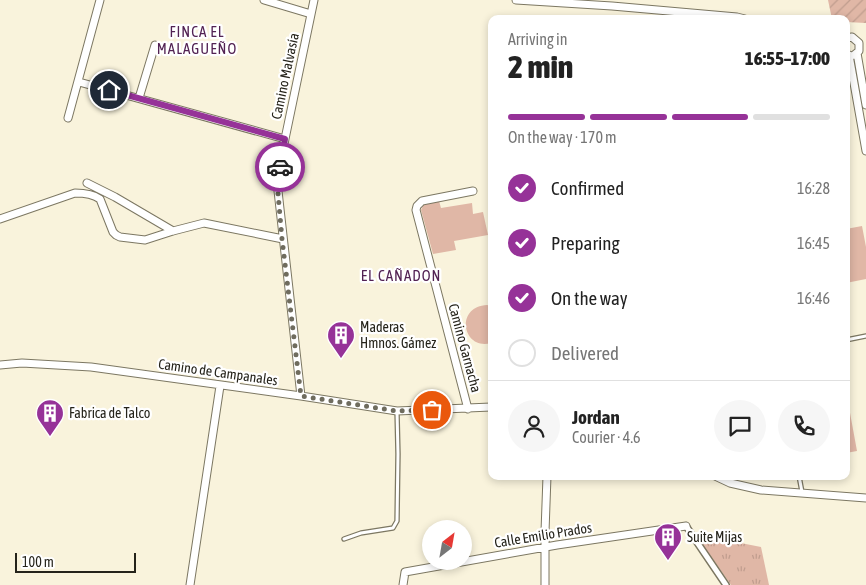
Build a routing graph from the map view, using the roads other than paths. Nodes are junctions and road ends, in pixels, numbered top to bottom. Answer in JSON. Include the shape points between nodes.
{"nodes":[{"id":1,"x":100,"y":0,"type":"edge"},
{"id":2,"x":264,"y":0,"type":"edge"},
{"id":3,"x":314,"y":0,"type":"edge"},
{"id":4,"x":516,"y":0,"type":"edge"},
{"id":5,"x":613,"y":3,"type":"edge"},
{"id":6,"x":311,"y":14,"type":"junction"},
{"id":7,"x":719,"y":15,"type":"edge"},
{"id":8,"x":850,"y":37,"type":"edge"},
{"id":9,"x":155,"y":45,"type":"dead end"},
{"id":10,"x":857,"y":53,"type":"junction"},
{"id":11,"x":850,"y":55,"type":"edge"},
{"id":12,"x":850,"y":70,"type":"edge"},
{"id":13,"x":79,"y":82,"type":"junction"},
{"id":14,"x":139,"y":98,"type":"junction"},
{"id":15,"x":866,"y":105,"type":"edge"},
{"id":16,"x":68,"y":118,"type":"dead end"},
{"id":17,"x":285,"y":139,"type":"junction"},
{"id":18,"x":866,"y":151,"type":"edge"},
{"id":19,"x":87,"y":183,"type":"dead end"},
{"id":20,"x":473,"y":190,"type":"dead end"},
{"id":21,"x":0,"y":219,"type":"edge"},
{"id":22,"x":172,"y":231,"type":"junction"},
{"id":23,"x":282,"y":239,"type":"junction"},
{"id":24,"x":866,"y":336,"type":"edge"},
{"id":25,"x":850,"y":339,"type":"edge"},
{"id":26,"x":0,"y":364,"type":"edge"},
{"id":27,"x":220,"y":386,"type":"junction"},
{"id":28,"x":301,"y":396,"type":"junction"},
{"id":29,"x":488,"y":407,"type":"edge"},
{"id":30,"x":468,"y":409,"type":"junction"},
{"id":31,"x":397,"y":411,"type":"junction"},
{"id":32,"x":547,"y":480,"type":"edge"},
{"id":33,"x":724,"y":480,"type":"edge"},
{"id":34,"x":800,"y":480,"type":"edge"},
{"id":35,"x":802,"y":492,"type":"junction"},
{"id":36,"x":866,"y":498,"type":"edge"},
{"id":37,"x":686,"y":526,"type":"joint"},
{"id":38,"x":344,"y":539,"type":"dead end"},
{"id":39,"x":545,"y":547,"type":"junction"},
{"id":40,"x":190,"y":585,"type":"edge"},
{"id":41,"x":403,"y":585,"type":"edge"},
{"id":42,"x":545,"y":585,"type":"edge"},
{"id":43,"x":726,"y":585,"type":"edge"}],
"edges":[{"from":1,"to":13,"type":"street"},
{"from":2,"to":6,"type":"street"},
{"from":3,"to":6,"type":"street","name":"Camino Malvasía"},
{"from":4,"to":5,"type":"street"},
{"from":5,"to":7,"type":"street"},
{"from":6,"to":17,"type":"street","name":"Camino Malvasía"},
{"from":8,"to":10,"type":"street","via":[[859,43]]},
{"from":9,"to":14,"type":"street"},
{"from":10,"to":11,"type":"street"},
{"from":10,"to":15,"type":"street"},
{"from":12,"to":18,"type":"street"},
{"from":13,"to":14,"type":"street"},
{"from":13,"to":16,"type":"street"},
{"from":14,"to":17,"type":"street"},
{"from":17,"to":23,"type":"street","name":"Camino Malvasía","via":[[277,182]]},
{"from":19,"to":22,"type":"street"},
{"from":20,"to":30,"type":"street","name":"Camino Garnacha","via":[[422,201],[416,210]]},
{"from":21,"to":22,"type":"street","via":[[82,193],[100,199],[116,235],[145,240]]},
{"from":22,"to":23,"type":"street","via":[[204,223]]},
{"from":23,"to":28,"type":"street","name":"Camino Malvasía"},
{"from":24,"to":25,"type":"lane"},
{"from":26,"to":27,"type":"street","name":"Camino de Campanales","via":[[91,367]]},
{"from":27,"to":28,"type":"street","name":"Camino de Campanales"},
{"from":27,"to":40,"type":"street"},
{"from":28,"to":31,"type":"street","name":"Camino de Campanales"},
{"from":29,"to":30,"type":"street","name":"Camino de Campanales"},
{"from":30,"to":31,"type":"street","name":"Camino de Campanales"},
{"from":31,"to":38,"type":"lane","via":[[396,525]]},
{"from":32,"to":39,"type":"street"},
{"from":33,"to":35,"type":"street","via":[[761,490]]},
{"from":34,"to":35,"type":"lane"},
{"from":35,"to":36,"type":"street"},
{"from":37,"to":39,"type":"street","name":"Calle Emilio Prados"},
{"from":37,"to":43,"type":"street"},
{"from":39,"to":41,"type":"street","name":"Calle Emilio Prados","via":[[405,572]]},
{"from":39,"to":42,"type":"street"}]}
